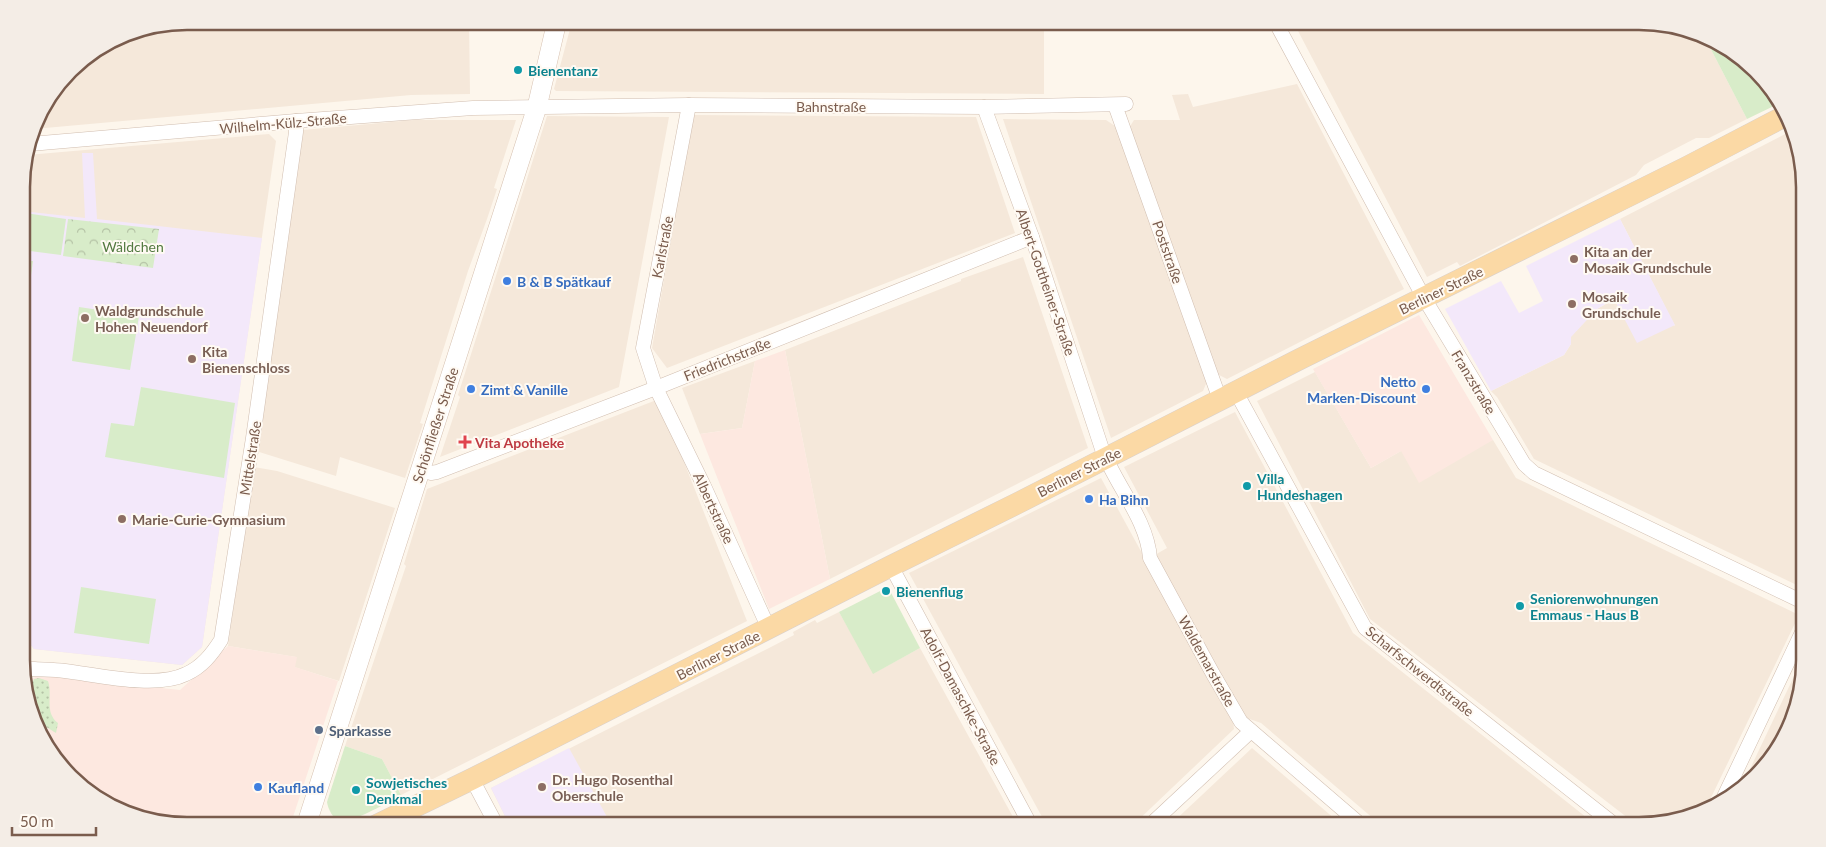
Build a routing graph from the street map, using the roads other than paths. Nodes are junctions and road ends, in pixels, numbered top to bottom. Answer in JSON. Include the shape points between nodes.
{"nodes":[{"id":1,"x":554,"y":30,"type":"edge"},
{"id":2,"x":1280,"y":30,"type":"edge"},
{"id":3,"x":1121,"y":104,"type":"joint"},
{"id":4,"x":689,"y":105,"type":"junction"},
{"id":5,"x":537,"y":107,"type":"junction"},
{"id":6,"x":984,"y":107,"type":"junction"},
{"id":7,"x":1780,"y":119,"type":"edge"},
{"id":8,"x":296,"y":121,"type":"junction"},
{"id":9,"x":36,"y":143,"type":"edge"},
{"id":10,"x":1032,"y":237,"type":"junction"},
{"id":11,"x":1424,"y":298,"type":"junction"},
{"id":12,"x":656,"y":388,"type":"junction"},
{"id":13,"x":1228,"y":396,"type":"junction"},
{"id":14,"x":1105,"y":459,"type":"junction"},
{"id":15,"x":420,"y":470,"type":"junction"},
{"id":16,"x":891,"y":566,"type":"junction"},
{"id":17,"x":1796,"y":599,"type":"edge"},
{"id":18,"x":769,"y":629,"type":"junction"},
{"id":19,"x":1796,"y":645,"type":"edge"},
{"id":20,"x":30,"y":668,"type":"edge"},
{"id":21,"x":1251,"y":731,"type":"junction"},
{"id":22,"x":472,"y":779,"type":"junction"},
{"id":23,"x":1728,"y":789,"type":"edge"},
{"id":24,"x":309,"y":817,"type":"edge"},
{"id":25,"x":394,"y":817,"type":"edge"},
{"id":26,"x":491,"y":817,"type":"edge"},
{"id":27,"x":1026,"y":817,"type":"edge"},
{"id":28,"x":1159,"y":817,"type":"edge"},
{"id":29,"x":1350,"y":817,"type":"edge"},
{"id":30,"x":1605,"y":817,"type":"edge"}],
"edges":[{"from":1,"to":5,"type":"main road","name":"Schönfließer Straße"},
{"from":2,"to":11,"type":"street","name":"Franzstraße"},
{"from":3,"to":6,"type":"street","name":"Bahnstraße"},
{"from":3,"to":13,"type":"street","name":"Poststraße"},
{"from":4,"to":5,"type":"street","name":"Bahnstraße"},
{"from":4,"to":6,"type":"street","name":"Bahnstraße"},
{"from":4,"to":12,"type":"street","name":"Karlstraße","via":[[643,348]]},
{"from":5,"to":8,"type":"street","name":"Wilhelm-Külz-Straße","via":[[472,108]]},
{"from":5,"to":15,"type":"main road","name":"Schönfließer Straße"},
{"from":6,"to":10,"type":"street","name":"Albert-Gottheiner-Straße"},
{"from":7,"to":11,"type":"main road","name":"Berliner Straße"},
{"from":8,"to":9,"type":"street","name":"Wilhelm-Külz-Straße"},
{"from":8,"to":20,"type":"street","name":"Mittelstraße","via":[[264,360],[221,640],[200,666],[186,675],[167,680]]},
{"from":10,"to":12,"type":"street","name":"Friedrichstraße"},
{"from":10,"to":14,"type":"street","name":"Albert-Gottheiner-Straße"},
{"from":11,"to":13,"type":"main road","name":"Berliner Straße"},
{"from":11,"to":17,"type":"street","name":"Franzstraße","via":[[1516,452],[1534,473]]},
{"from":12,"to":15,"type":"street","name":"Friedrichstraße","via":[[437,472]]},
{"from":12,"to":18,"type":"street","name":"Albertstraße"},
{"from":13,"to":14,"type":"main road","name":"Berliner Straße"},
{"from":13,"to":30,"type":"street","name":"Scharfschwerdtstraße","via":[[1365,628]]},
{"from":14,"to":16,"type":"main road","name":"Berliner Straße"},
{"from":14,"to":21,"type":"street","name":"Waldemarstraße","via":[[1142,527],[1153,564],[1241,722]]},
{"from":15,"to":24,"type":"main road","name":"Schönfließer Straße"},
{"from":16,"to":18,"type":"main road","name":"Berliner Straße"},
{"from":16,"to":27,"type":"street","name":"Adolf-Damaschke-Straße"},
{"from":18,"to":22,"type":"main road","name":"Berliner Straße"},
{"from":19,"to":23,"type":"street"},
{"from":21,"to":28,"type":"street"},
{"from":21,"to":29,"type":"street","name":"Waldemarstraße"},
{"from":22,"to":25,"type":"main road","name":"Berliner Straße"},
{"from":22,"to":26,"type":"street"}]}
